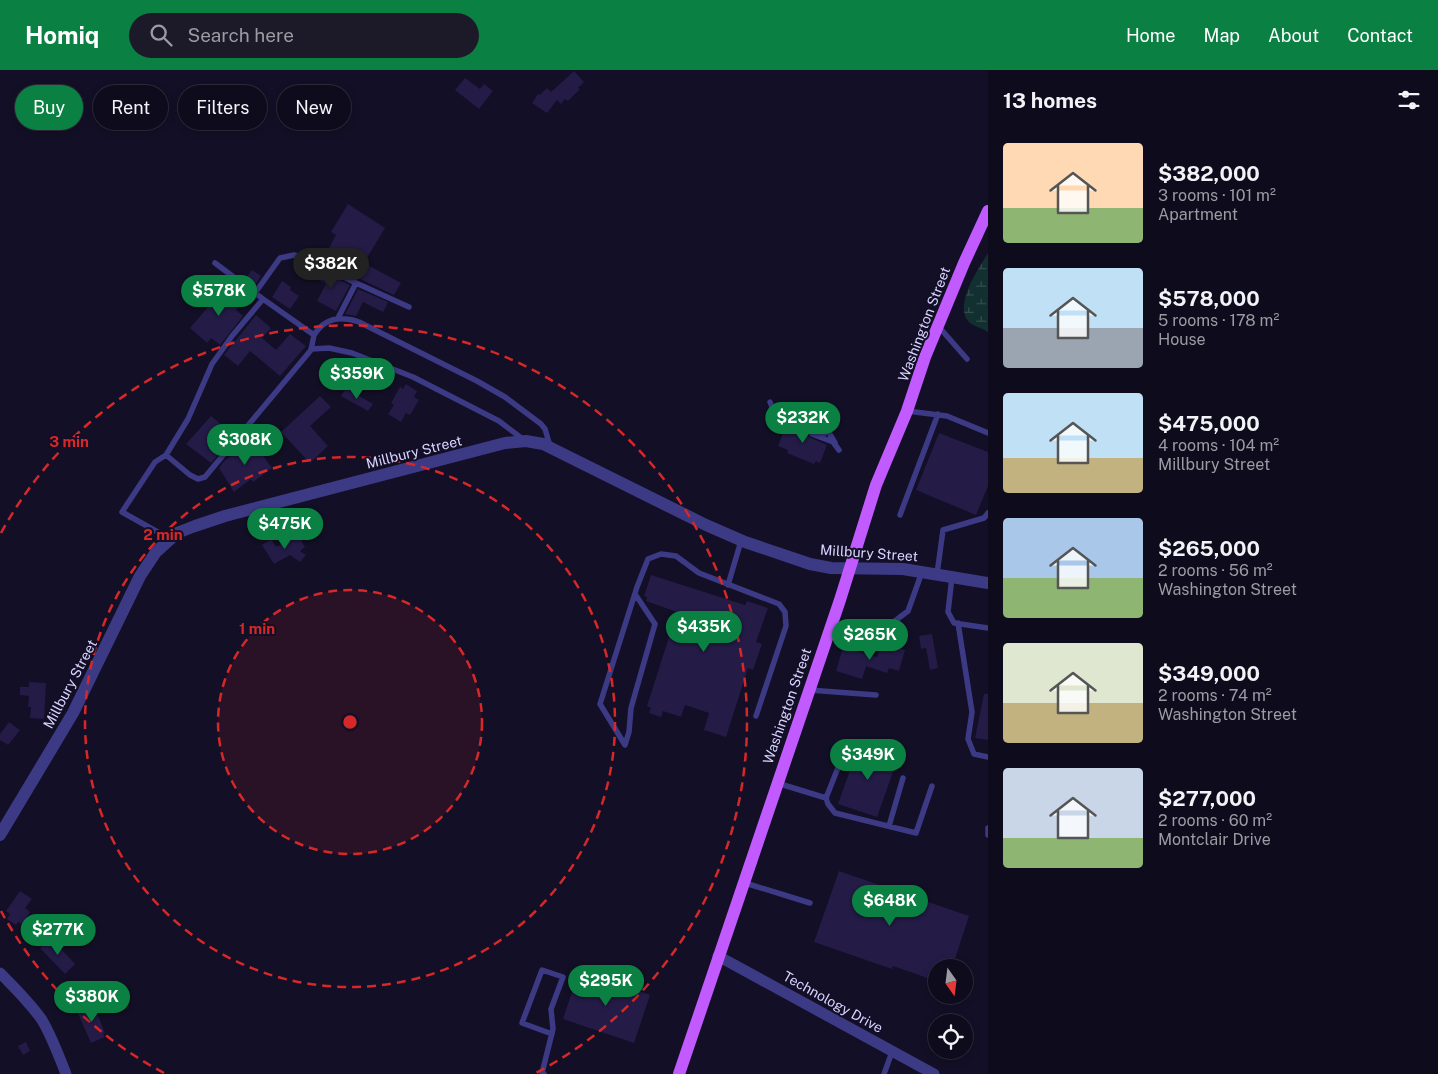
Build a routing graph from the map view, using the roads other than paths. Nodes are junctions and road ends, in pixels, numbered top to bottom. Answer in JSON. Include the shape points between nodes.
{"nodes":[{"id":1,"x":988,"y":211,"type":"edge"},
{"id":2,"x":215,"y":263,"type":"dead end"},
{"id":3,"x":356,"y":283,"type":"junction"},
{"id":4,"x":255,"y":293,"type":"junction"},
{"id":5,"x":263,"y":300,"type":"junction"},
{"id":6,"x":409,"y":307,"type":"dead end"},
{"id":7,"x":338,"y":318,"type":"junction"},
{"id":8,"x":938,"y":326,"type":"junction"},
{"id":9,"x":314,"y":335,"type":"junction"},
{"id":10,"x":312,"y":349,"type":"junction"},
{"id":11,"x":967,"y":359,"type":"dead end"},
{"id":12,"x":772,"y":407,"type":"dead end"},
{"id":13,"x":907,"y":411,"type":"junction"},
{"id":14,"x":938,"y":414,"type":"junction"},
{"id":15,"x":798,"y":424,"type":"dead end"},
{"id":16,"x":988,"y":433,"type":"edge"},
{"id":17,"x":526,"y":441,"type":"junction"},
{"id":18,"x":550,"y":447,"type":"junction"},
{"id":19,"x":837,"y":448,"type":"joint"},
{"id":20,"x":166,"y":455,"type":"junction"},
{"id":21,"x":988,"y":513,"type":"edge"},
{"id":22,"x":900,"y":515,"type":"dead end"},
{"id":23,"x":170,"y":539,"type":"junction"},
{"id":24,"x":742,"y":541,"type":"junction"},
{"id":25,"x":849,"y":569,"type":"junction"},
{"id":26,"x":922,"y":572,"type":"junction"},
{"id":27,"x":936,"y":575,"type":"junction"},
{"id":28,"x":952,"y":577,"type":"junction"},
{"id":29,"x":988,"y":584,"type":"edge"},
{"id":30,"x":728,"y":585,"type":"junction"},
{"id":31,"x":635,"y":594,"type":"junction"},
{"id":32,"x":832,"y":623,"type":"junction"},
{"id":33,"x":958,"y":624,"type":"junction"},
{"id":34,"x":988,"y":628,"type":"edge"},
{"id":35,"x":808,"y":690,"type":"junction"},
{"id":36,"x":876,"y":695,"type":"dead end"},
{"id":37,"x":756,"y":716,"type":"dead end"},
{"id":38,"x":845,"y":750,"type":"dead end"},
{"id":39,"x":988,"y":757,"type":"edge"},
{"id":40,"x":903,"y":778,"type":"dead end"},
{"id":41,"x":776,"y":783,"type":"junction"},
{"id":42,"x":932,"y":786,"type":"dead end"},
{"id":43,"x":826,"y":798,"type":"junction"},
{"id":44,"x":889,"y":826,"type":"junction"},
{"id":45,"x":988,"y":828,"type":"edge"},
{"id":46,"x":0,"y":835,"type":"edge"},
{"id":47,"x":988,"y":835,"type":"edge"},
{"id":48,"x":743,"y":882,"type":"junction"},
{"id":49,"x":810,"y":903,"type":"dead end"},
{"id":50,"x":718,"y":956,"type":"junction"},
{"id":51,"x":0,"y":974,"type":"edge"},
{"id":52,"x":552,"y":1034,"type":"junction"},
{"id":53,"x":892,"y":1052,"type":"junction"},
{"id":54,"x":66,"y":1074,"type":"edge"},
{"id":55,"x":543,"y":1074,"type":"edge"},
{"id":56,"x":679,"y":1074,"type":"edge"},
{"id":57,"x":884,"y":1074,"type":"edge"},
{"id":58,"x":934,"y":1074,"type":"edge"}],
"edges":[{"from":1,"to":8,"type":"main road","name":"Washington Street"},
{"from":2,"to":4,"type":"lane"},
{"from":3,"to":4,"type":"lane","via":[[306,258],[287,255],[274,265]]},
{"from":3,"to":6,"type":"lane"},
{"from":3,"to":7,"type":"lane"},
{"from":4,"to":5,"type":"lane"},
{"from":5,"to":9,"type":"lane"},
{"from":5,"to":20,"type":"lane","via":[[212,364],[188,419]]},
{"from":7,"to":9,"type":"lane","via":[[323,324]]},
{"from":7,"to":18,"type":"lane","via":[[359,322],[497,392],[541,424]]},
{"from":8,"to":11,"type":"lane"},
{"from":8,"to":13,"type":"main road","name":"Washington Street"},
{"from":9,"to":10,"type":"lane"},
{"from":10,"to":17,"type":"lane","via":[[329,348],[352,353],[413,377],[499,421]]},
{"from":10,"to":20,"type":"lane","via":[[205,477],[198,479],[190,475]]},
{"from":12,"to":15,"type":"lane","via":[[779,420]]},
{"from":13,"to":14,"type":"lane"},
{"from":13,"to":25,"type":"main road","name":"Washington Street","via":[[876,485]]},
{"from":14,"to":16,"type":"lane"},
{"from":14,"to":22,"type":"lane"},
{"from":17,"to":18,"type":"street","name":"Millbury Street"},
{"from":17,"to":23,"type":"street","name":"Millbury Street","via":[[505,443],[237,513],[190,528]]},
{"from":18,"to":24,"type":"street","name":"Millbury Street"},
{"from":19,"to":19,"type":"lane","via":[[828,431],[814,430],[833,442]]},
{"from":20,"to":23,"type":"lane","via":[[155,462],[122,512]]},
{"from":21,"to":27,"type":"lane","via":[[984,518],[943,530]]},
{"from":23,"to":46,"type":"street","name":"Millbury Street","via":[[156,552],[140,576],[73,713]]},
{"from":24,"to":25,"type":"street","name":"Millbury Street","via":[[815,565]]},
{"from":24,"to":30,"type":"lane"},
{"from":25,"to":26,"type":"street","name":"Millbury Street"},
{"from":25,"to":32,"type":"main road","name":"Washington Street"},
{"from":26,"to":27,"type":"street","name":"Millbury Street"},
{"from":26,"to":32,"type":"lane","via":[[908,611],[887,627],[865,632]]},
{"from":27,"to":28,"type":"street","name":"Millbury Street"},
{"from":28,"to":29,"type":"street","name":"Millbury Street"},
{"from":28,"to":33,"type":"lane","via":[[948,612]]},
{"from":30,"to":31,"type":"lane","via":[[699,573],[676,556],[661,554],[648,559]]},
{"from":30,"to":37,"type":"lane","via":[[779,604],[785,612],[786,626]]},
{"from":31,"to":31,"type":"lane","via":[[600,704],[625,745],[631,708],[655,624]]},
{"from":32,"to":35,"type":"main road","name":"Washington Street"},
{"from":33,"to":34,"type":"lane"},
{"from":33,"to":39,"type":"lane","via":[[972,712],[968,739],[974,754]]},
{"from":35,"to":36,"type":"lane"},
{"from":35,"to":41,"type":"main road","name":"Washington Street"},
{"from":38,"to":43,"type":"lane"},
{"from":40,"to":44,"type":"lane"},
{"from":41,"to":43,"type":"lane"},
{"from":41,"to":48,"type":"main road","name":"Washington Street"},
{"from":42,"to":44,"type":"lane","via":[[916,833]]},
{"from":43,"to":44,"type":"lane","via":[[835,813]]},
{"from":45,"to":47,"type":"lane"},
{"from":48,"to":49,"type":"lane"},
{"from":48,"to":50,"type":"main road","name":"Washington Street"},
{"from":50,"to":53,"type":"street","name":"Technology Drive"},
{"from":50,"to":56,"type":"main road","name":"Washington Street"},
{"from":51,"to":54,"type":"street","via":[[42,1020]]},
{"from":52,"to":52,"type":"lane","via":[[551,1009],[563,977],[542,970],[522,1023]]},
{"from":52,"to":55,"type":"lane"},
{"from":53,"to":57,"type":"lane"},
{"from":53,"to":58,"type":"street","name":"Technology Drive"}]}
